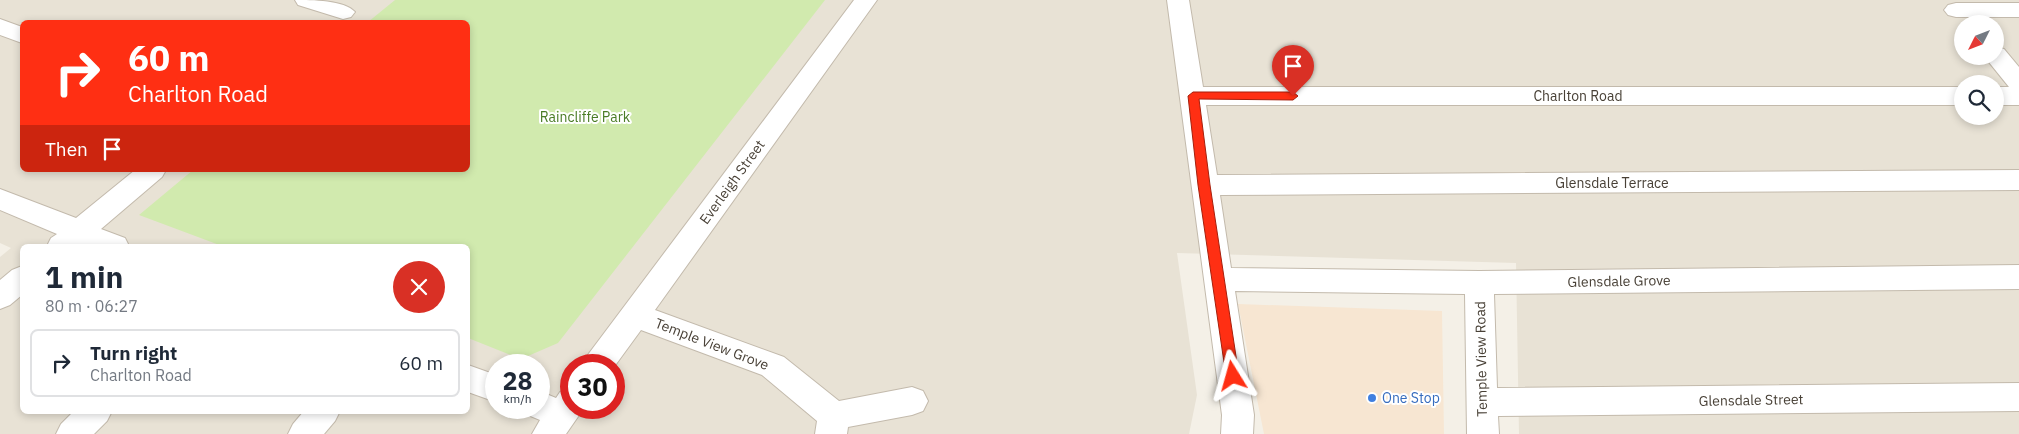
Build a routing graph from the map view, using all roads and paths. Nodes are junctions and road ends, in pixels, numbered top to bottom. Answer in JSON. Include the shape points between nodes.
{"nodes":[{"id":1,"x":306,"y":0,"type":"edge"},
{"id":2,"x":866,"y":0,"type":"edge"},
{"id":3,"x":1178,"y":0,"type":"edge"},
{"id":4,"x":2019,"y":10,"type":"edge"},
{"id":5,"x":1957,"y":11,"type":"edge"},
{"id":6,"x":344,"y":12,"type":"edge"},
{"id":7,"x":0,"y":27,"type":"edge"},
{"id":8,"x":20,"y":34,"type":"edge"},
{"id":9,"x":2004,"y":65,"type":"edge"},
{"id":10,"x":2019,"y":83,"type":"edge"},
{"id":11,"x":1193,"y":96,"type":"junction"},
{"id":12,"x":1954,"y":96,"type":"edge"},
{"id":13,"x":2004,"y":96,"type":"edge"},
{"id":14,"x":2019,"y":96,"type":"edge"},
{"id":15,"x":151,"y":172,"type":"edge"},
{"id":16,"x":2019,"y":180,"type":"edge"},
{"id":17,"x":1204,"y":185,"type":"junction"},
{"id":18,"x":0,"y":199,"type":"edge"},
{"id":19,"x":69,"y":239,"type":"edge"},
{"id":20,"x":102,"y":244,"type":"edge"},
{"id":21,"x":2019,"y":277,"type":"edge"},
{"id":22,"x":1218,"y":279,"type":"junction"},
{"id":23,"x":20,"y":280,"type":"edge"},
{"id":24,"x":1479,"y":283,"type":"junction"},
{"id":25,"x":0,"y":297,"type":"edge"},
{"id":26,"x":635,"y":315,"type":"junction"},
{"id":27,"x":606,"y":354,"type":"edge"},
{"id":28,"x":470,"y":379,"type":"edge"},
{"id":29,"x":485,"y":385,"type":"edge"},
{"id":30,"x":2019,"y":398,"type":"edge"},
{"id":31,"x":912,"y":401,"type":"dead end"},
{"id":32,"x":1482,"y":402,"type":"junction"},
{"id":33,"x":93,"y":414,"type":"edge"},
{"id":34,"x":321,"y":414,"type":"edge"},
{"id":35,"x":832,"y":425,"type":"edge"},
{"id":36,"x":72,"y":434,"type":"edge"},
{"id":37,"x":304,"y":434,"type":"edge"},
{"id":38,"x":1237,"y":434,"type":"edge"},
{"id":39,"x":1483,"y":434,"type":"edge"}],
"edges":[{"from":1,"to":6,"type":"street"},
{"from":2,"to":26,"type":"street","name":"Everleigh Street"},
{"from":3,"to":11,"type":"street"},
{"from":4,"to":5,"type":"street"},
{"from":7,"to":8,"type":"street"},
{"from":9,"to":10,"type":"street"},
{"from":11,"to":12,"type":"street","name":"Charlton Road"},
{"from":11,"to":17,"type":"street"},
{"from":13,"to":14,"type":"street"},
{"from":15,"to":19,"type":"street"},
{"from":16,"to":17,"type":"street","name":"Glensdale Terrace"},
{"from":17,"to":22,"type":"street"},
{"from":18,"to":19,"type":"street"},
{"from":19,"to":20,"type":"street"},
{"from":21,"to":24,"type":"street","name":"Glensdale Grove"},
{"from":22,"to":24,"type":"street","name":"Glensdale Grove"},
{"from":22,"to":38,"type":"street","via":[[1238,415]]},
{"from":23,"to":25,"type":"street"},
{"from":24,"to":32,"type":"street","name":"Temple View Road"},
{"from":26,"to":27,"type":"street","name":"Everleigh Street"},
{"from":26,"to":35,"type":"street","name":"Temple View Grove","via":[[773,366]]},
{"from":28,"to":29,"type":"street"},
{"from":30,"to":32,"type":"street","name":"Glensdale Street"},
{"from":31,"to":35,"type":"street","name":"Temple View Grove"},
{"from":32,"to":39,"type":"street","name":"Temple View Road"},
{"from":33,"to":36,"type":"street"},
{"from":34,"to":37,"type":"street"}]}
